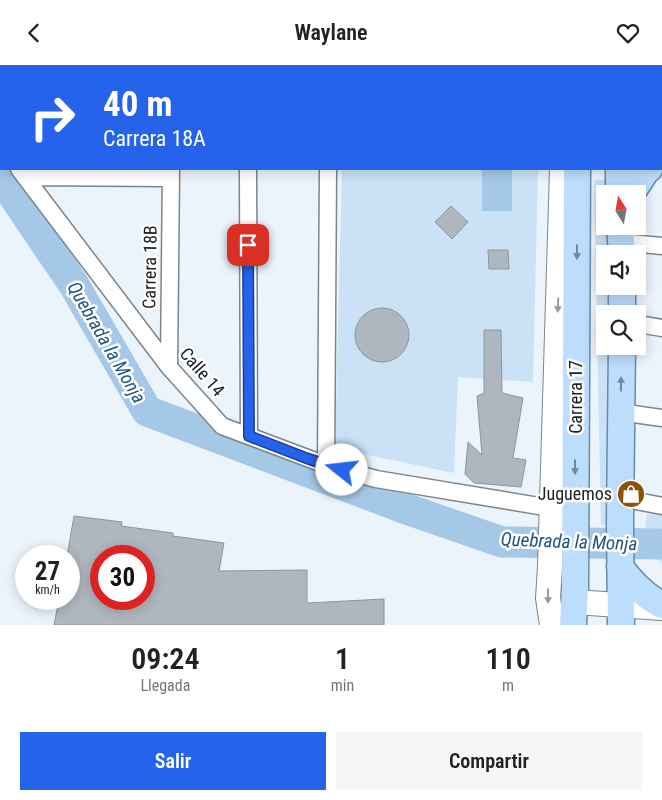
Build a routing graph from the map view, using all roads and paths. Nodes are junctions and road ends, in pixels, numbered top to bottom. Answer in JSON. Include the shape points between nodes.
{"nodes":[{"id":1,"x":248,"y":170,"type":"edge"},
{"id":2,"x":328,"y":170,"type":"edge"},
{"id":3,"x":562,"y":170,"type":"edge"},
{"id":4,"x":577,"y":170,"type":"edge"},
{"id":5,"x":619,"y":170,"type":"edge"},
{"id":6,"x":648,"y":170,"type":"edge"},
{"id":7,"x":22,"y":173,"type":"edge"},
{"id":8,"x":171,"y":173,"type":"edge"},
{"id":9,"x":619,"y":185,"type":"edge"},
{"id":10,"x":637,"y":185,"type":"edge"},
{"id":11,"x":621,"y":241,"type":"edge"},
{"id":12,"x":662,"y":247,"type":"edge"},
{"id":13,"x":646,"y":325,"type":"edge"},
{"id":14,"x":662,"y":328,"type":"edge"},
{"id":15,"x":622,"y":355,"type":"edge"},
{"id":16,"x":169,"y":367,"type":"junction"},
{"id":17,"x":620,"y":413,"type":"junction"},
{"id":18,"x":662,"y":419,"type":"edge"},
{"id":19,"x":249,"y":436,"type":"junction"},
{"id":20,"x":326,"y":465,"type":"junction"},
{"id":21,"x":662,"y":506,"type":"edge"},
{"id":22,"x":620,"y":509,"type":"junction"},
{"id":23,"x":559,"y":516,"type":"junction"},
{"id":24,"x":620,"y":564,"type":"junction"},
{"id":25,"x":562,"y":567,"type":"junction"},
{"id":26,"x":662,"y":606,"type":"edge"},
{"id":27,"x":574,"y":613,"type":"edge"},
{"id":28,"x":621,"y":615,"type":"edge"},
{"id":29,"x":552,"y":625,"type":"edge"}],
"edges":[{"from":1,"to":19,"type":"street"},
{"from":2,"to":20,"type":"street"},
{"from":3,"to":23,"type":"main road","one_way":true},
{"from":4,"to":23,"type":"main road","name":"Carrera 17","one_way":true},
{"from":5,"to":9,"type":"main road"},
{"from":6,"to":10,"type":"main road"},
{"from":7,"to":8,"type":"street"},
{"from":7,"to":16,"type":"street","name":"Calle 14"},
{"from":8,"to":16,"type":"street","name":"Carrera 18B"},
{"from":11,"to":12,"type":"street"},
{"from":13,"to":14,"type":"street"},
{"from":17,"to":15,"type":"main road","one_way":true},
{"from":16,"to":19,"type":"street","name":"Calle 14","via":[[222,426]]},
{"from":17,"to":18,"type":"street"},
{"from":17,"to":22,"type":"main road"},
{"from":19,"to":20,"type":"street","name":"Calle 14"},
{"from":20,"to":23,"type":"street","name":"Calle 14","via":[[376,479]]},
{"from":21,"to":22,"type":"street"},
{"from":22,"to":24,"type":"main road"},
{"from":23,"to":25,"type":"main road","name":"Carrera 17"},
{"from":24,"to":26,"type":"main road","via":[[630,581]]},
{"from":24,"to":28,"type":"main road"},
{"from":25,"to":27,"type":"main road","name":"Carrera 17"},
{"from":25,"to":29,"type":"main road","one_way":true,"via":[[548,598]]},
{"from":26,"to":28,"type":"main road"},
{"from":27,"to":28,"type":"main road"}]}
